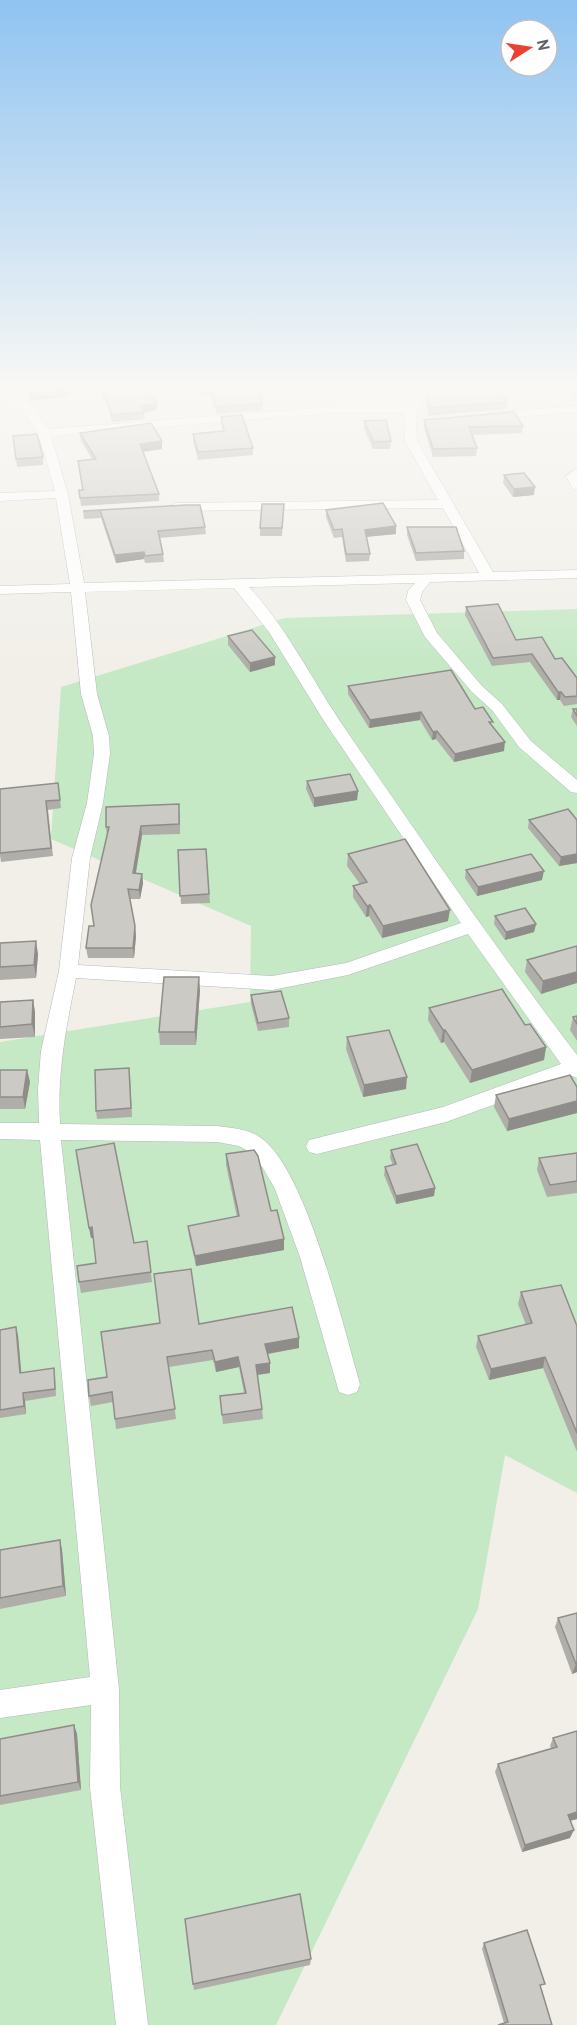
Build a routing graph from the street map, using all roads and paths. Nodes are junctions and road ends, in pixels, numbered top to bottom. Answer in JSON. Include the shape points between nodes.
{"nodes":[{"id":1,"x":58,"y":480,"type":"edge"},
{"id":2,"x":433,"y":480,"type":"edge"},
{"id":3,"x":62,"y":494,"type":"junction"},
{"id":4,"x":0,"y":497,"type":"edge"},
{"id":5,"x":448,"y":504,"type":"junction"},
{"id":6,"x":163,"y":507,"type":"edge"},
{"id":7,"x":577,"y":574,"type":"edge"},
{"id":8,"x":488,"y":576,"type":"junction"},
{"id":9,"x":427,"y":578,"type":"junction"},
{"id":10,"x":279,"y":582,"type":"junction"},
{"id":11,"x":237,"y":583,"type":"junction"},
{"id":12,"x":78,"y":588,"type":"junction"},
{"id":13,"x":0,"y":590,"type":"edge"},
{"id":14,"x":260,"y":605,"type":"junction"},
{"id":15,"x":577,"y":788,"type":"edge"},
{"id":16,"x":472,"y":926,"type":"junction"},
{"id":17,"x":68,"y":971,"type":"junction"},
{"id":18,"x":576,"y":1068,"type":"edge"},
{"id":19,"x":0,"y":1131,"type":"edge"},
{"id":20,"x":50,"y":1132,"type":"junction"},
{"id":21,"x":317,"y":1146,"type":"dead end"},
{"id":22,"x":348,"y":1384,"type":"dead end"},
{"id":23,"x":105,"y":1689,"type":"junction"},
{"id":24,"x":0,"y":1704,"type":"edge"},
{"id":25,"x":132,"y":2025,"type":"edge"}],
"edges":[{"from":1,"to":3,"type":"street"},
{"from":2,"to":5,"type":"street"},
{"from":3,"to":4,"type":"street"},
{"from":3,"to":12,"type":"street","via":[[73,513]]},
{"from":5,"to":6,"type":"street"},
{"from":5,"to":8,"type":"street"},
{"from":7,"to":8,"type":"street"},
{"from":8,"to":9,"type":"street"},
{"from":9,"to":10,"type":"street"},
{"from":9,"to":15,"type":"street","via":[[415,591],[413,600],[430,634],[525,744]]},
{"from":10,"to":11,"type":"street"},
{"from":10,"to":14,"type":"street"},
{"from":11,"to":12,"type":"street"},
{"from":11,"to":14,"type":"street"},
{"from":12,"to":13,"type":"street"},
{"from":12,"to":17,"type":"street","via":[[89,694],[102,754],[81,858]]},
{"from":14,"to":16,"type":"street","via":[[330,718]]},
{"from":16,"to":17,"type":"street","via":[[343,970],[297,981],[272,983]]},
{"from":16,"to":18,"type":"street"},
{"from":17,"to":20,"type":"street","via":[[51,1052]]},
{"from":18,"to":21,"type":"street","via":[[446,1114]]},
{"from":19,"to":20,"type":"street"},
{"from":20,"to":22,"type":"street","via":[[217,1134],[244,1137],[257,1146],[284,1186]]},
{"from":20,"to":23,"type":"street"},
{"from":23,"to":24,"type":"street"},
{"from":23,"to":25,"type":"street","via":[[105,1787]]}]}
